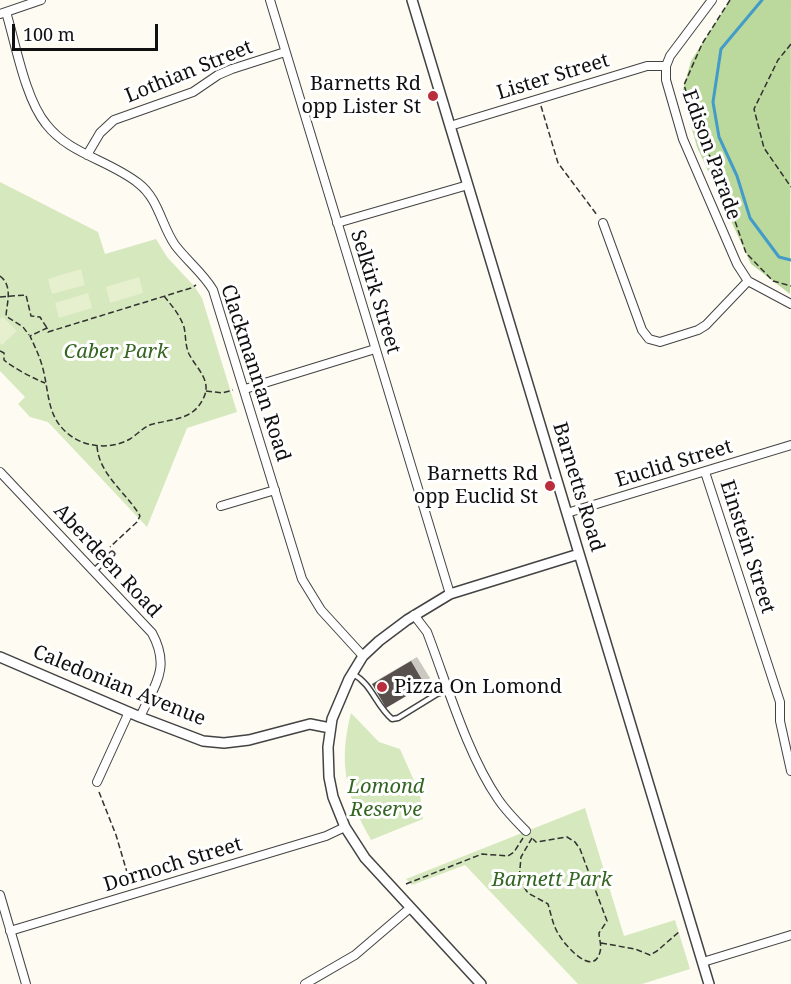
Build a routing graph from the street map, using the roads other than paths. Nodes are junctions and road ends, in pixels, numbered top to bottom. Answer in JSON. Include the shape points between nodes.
{"nodes":[{"id":1,"x":41,"y":0,"type":"edge"},
{"id":2,"x":270,"y":0,"type":"edge"},
{"id":3,"x":412,"y":0,"type":"edge"},
{"id":4,"x":712,"y":0,"type":"edge"},
{"id":5,"x":3,"y":13,"type":"edge"},
{"id":6,"x":285,"y":52,"type":"junction"},
{"id":7,"x":666,"y":66,"type":"junction"},
{"id":8,"x":450,"y":126,"type":"junction"},
{"id":9,"x":87,"y":155,"type":"junction"},
{"id":10,"x":468,"y":185,"type":"junction"},
{"id":11,"x":338,"y":223,"type":"junction"},
{"id":12,"x":603,"y":223,"type":"dead end"},
{"id":13,"x":748,"y":281,"type":"junction"},
{"id":14,"x":791,"y":304,"type":"edge"},
{"id":15,"x":375,"y":349,"type":"junction"},
{"id":16,"x":245,"y":389,"type":"junction"},
{"id":17,"x":791,"y":446,"type":"edge"},
{"id":18,"x":705,"y":472,"type":"junction"},
{"id":19,"x":2,"y":478,"type":"edge"},
{"id":20,"x":275,"y":490,"type":"junction"},
{"id":21,"x":220,"y":506,"type":"dead end"},
{"id":22,"x":567,"y":513,"type":"junction"},
{"id":23,"x":112,"y":554,"type":"dead end"},
{"id":24,"x":579,"y":554,"type":"junction"},
{"id":25,"x":95,"y":570,"type":"junction"},
{"id":26,"x":450,"y":594,"type":"junction"},
{"id":27,"x":414,"y":615,"type":"junction"},
{"id":28,"x":363,"y":656,"type":"junction"},
{"id":29,"x":0,"y":657,"type":"edge"},
{"id":30,"x":352,"y":673,"type":"junction"},
{"id":31,"x":449,"y":690,"type":"junction"},
{"id":32,"x":129,"y":712,"type":"junction"},
{"id":33,"x":140,"y":717,"type":"junction"},
{"id":34,"x":330,"y":728,"type":"junction"},
{"id":35,"x":791,"y":771,"type":"edge"},
{"id":36,"x":97,"y":782,"type":"dead end"},
{"id":37,"x":345,"y":827,"type":"junction"},
{"id":38,"x":526,"y":831,"type":"dead end"},
{"id":39,"x":0,"y":895,"type":"edge"},
{"id":40,"x":410,"y":908,"type":"junction"},
{"id":41,"x":10,"y":931,"type":"junction"},
{"id":42,"x":791,"y":935,"type":"edge"},
{"id":43,"x":703,"y":962,"type":"junction"},
{"id":44,"x":26,"y":984,"type":"edge"},
{"id":45,"x":305,"y":984,"type":"edge"},
{"id":46,"x":481,"y":984,"type":"edge"},
{"id":47,"x":709,"y":984,"type":"edge"}],
"edges":[{"from":1,"to":5,"type":"street"},
{"from":2,"to":6,"type":"street","name":"Selkirk Street"},
{"from":3,"to":8,"type":"street","name":"Barnetts Road"},
{"from":4,"to":7,"type":"street"},
{"from":5,"to":9,"type":"street","name":"Clackmannan Road","via":[[37,112],[57,137]]},
{"from":6,"to":9,"type":"street","name":"Lothian Street","via":[[232,69],[193,92],[114,120],[100,133]]},
{"from":6,"to":11,"type":"street","name":"Selkirk Street"},
{"from":7,"to":8,"type":"street","name":"Lister Street","via":[[647,66]]},
{"from":7,"to":13,"type":"street","name":"Edison Parade","via":[[666,80],[687,148],[733,257]]},
{"from":8,"to":10,"type":"street","name":"Barnetts Road"},
{"from":9,"to":16,"type":"street","name":"Clackmannan Road","via":[[135,181],[152,198],[173,242],[213,290]]},
{"from":10,"to":11,"type":"street"},
{"from":10,"to":22,"type":"street","name":"Barnetts Road"},
{"from":11,"to":15,"type":"street","name":"Selkirk Street"},
{"from":12,"to":13,"type":"street","via":[[649,343],[703,328]]},
{"from":13,"to":14,"type":"street"},
{"from":15,"to":16,"type":"street"},
{"from":15,"to":26,"type":"street","name":"Selkirk Street"},
{"from":16,"to":20,"type":"street","name":"Clackmannan Road"},
{"from":17,"to":18,"type":"street","name":"Euclid Street"},
{"from":18,"to":22,"type":"street","name":"Euclid Street"},
{"from":18,"to":35,"type":"street","name":"Einstein Street","via":[[780,702]]},
{"from":19,"to":25,"type":"street","name":"Aberdeen Road"},
{"from":20,"to":21,"type":"street"},
{"from":20,"to":28,"type":"street","name":"Clackmannan Road","via":[[306,588]]},
{"from":22,"to":24,"type":"street","name":"Barnetts Road"},
{"from":23,"to":25,"type":"lane"},
{"from":24,"to":26,"type":"street"},
{"from":24,"to":43,"type":"street","name":"Barnetts Road"},
{"from":25,"to":33,"type":"street","name":"Aberdeen Road","via":[[152,633],[161,653],[160,671]]},
{"from":26,"to":27,"type":"street"},
{"from":27,"to":28,"type":"street"},
{"from":27,"to":31,"type":"street","via":[[427,632]]},
{"from":28,"to":30,"type":"street"},
{"from":29,"to":32,"type":"street","name":"Caledonian Avenue"},
{"from":30,"to":31,"type":"lane","via":[[364,680],[392,719]]},
{"from":30,"to":34,"type":"street"},
{"from":31,"to":38,"type":"street","via":[[484,777]]},
{"from":32,"to":33,"type":"street","name":"Caledonian Avenue"},
{"from":32,"to":36,"type":"street"},
{"from":33,"to":34,"type":"street","name":"Caledonian Avenue","via":[[217,743],[249,740],[310,724]]},
{"from":34,"to":37,"type":"street","via":[[330,787]]},
{"from":37,"to":40,"type":"street","via":[[365,858]]},
{"from":37,"to":41,"type":"street","name":"Dornoch Street"},
{"from":39,"to":41,"type":"street"},
{"from":40,"to":45,"type":"street","via":[[355,955]]},
{"from":40,"to":46,"type":"street"},
{"from":41,"to":44,"type":"street"},
{"from":42,"to":43,"type":"street"},
{"from":43,"to":47,"type":"street","name":"Barnetts Road"}]}
